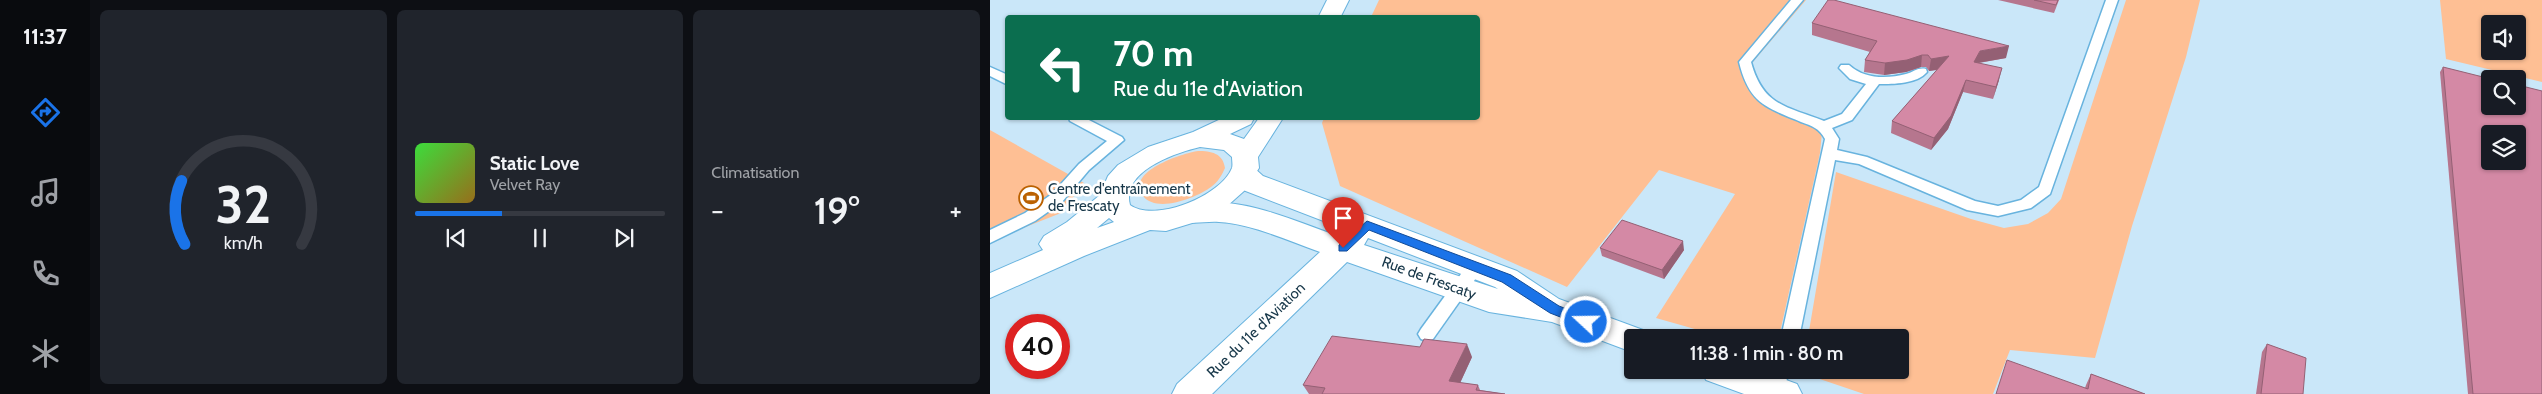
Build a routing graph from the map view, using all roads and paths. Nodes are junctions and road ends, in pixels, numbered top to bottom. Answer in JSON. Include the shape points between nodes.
{"nodes":[{"id":1,"x":1338,"y":0,"type":"edge"},
{"id":2,"x":1797,"y":0,"type":"edge"},
{"id":3,"x":2112,"y":0,"type":"edge"},
{"id":4,"x":1330,"y":15,"type":"edge"},
{"id":5,"x":1845,"y":68,"type":"dead end"},
{"id":6,"x":990,"y":71,"type":"edge"},
{"id":7,"x":1921,"y":72,"type":"edge"},
{"id":8,"x":1005,"y":79,"type":"edge"},
{"id":9,"x":1876,"y":79,"type":"junction"},
{"id":10,"x":1079,"y":120,"type":"edge"},
{"id":11,"x":1238,"y":120,"type":"edge"},
{"id":12,"x":1270,"y":120,"type":"edge"},
{"id":13,"x":1824,"y":126,"type":"junction"},
{"id":14,"x":1200,"y":139,"type":"junction"},
{"id":15,"x":1830,"y":154,"type":"junction"},
{"id":16,"x":1245,"y":165,"type":"junction"},
{"id":17,"x":1114,"y":198,"type":"junction"},
{"id":18,"x":1190,"y":214,"type":"junction"},
{"id":19,"x":1146,"y":221,"type":"junction"},
{"id":20,"x":1367,"y":225,"type":"junction"},
{"id":21,"x":990,"y":237,"type":"edge"},
{"id":22,"x":1343,"y":248,"type":"junction"},
{"id":23,"x":1467,"y":278,"type":"junction"},
{"id":24,"x":990,"y":282,"type":"edge"},
{"id":25,"x":990,"y":286,"type":"edge"},
{"id":26,"x":1792,"y":329,"type":"edge"},
{"id":27,"x":1428,"y":334,"type":"dead end"},
{"id":28,"x":1624,"y":336,"type":"edge"},
{"id":29,"x":1755,"y":379,"type":"edge"},
{"id":30,"x":1780,"y":385,"type":"edge"},
{"id":31,"x":1189,"y":394,"type":"edge"}],
"edges":[{"from":1,"to":4,"type":"street"},
{"from":2,"to":13,"type":"lane","via":[[1745,62],[1750,82],[1767,103]]},
{"from":3,"to":15,"type":"lane","via":[[2045,190],[2026,204],[1998,211],[1972,206],[1862,160]]},
{"from":5,"to":9,"type":"lane","via":[[1851,75],[1862,79]]},
{"from":6,"to":8,"type":"lane"},
{"from":7,"to":9,"type":"lane","via":[[1903,80]]},
{"from":9,"to":13,"type":"lane","via":[[1847,117]]},
{"from":10,"to":21,"type":"lane","via":[[1117,140],[1084,167],[1057,198],[1030,217]]},
{"from":11,"to":14,"type":"street"},
{"from":12,"to":16,"type":"street"},
{"from":13,"to":15,"type":"lane","via":[[1832,139]]},
{"from":14,"to":16,"type":"street","name":"Rue de Frescaty","via":[[1231,142],[1241,148]]},
{"from":14,"to":17,"type":"street","via":[[1180,143],[1142,160],[1118,185]]},
{"from":15,"to":26,"type":"lane"},
{"from":16,"to":18,"type":"street","via":[[1226,195]]},
{"from":16,"to":20,"type":"street","name":"Rue de Frescaty","via":[[1253,183]]},
{"from":17,"to":19,"type":"street","via":[[1118,209],[1128,217]]},
{"from":17,"to":24,"type":"street","via":[[1078,229]]},
{"from":18,"to":19,"type":"street"},
{"from":18,"to":22,"type":"street","name":"Rue de Frescaty","via":[[1219,212],[1260,220]]},
{"from":19,"to":25,"type":"street","via":[[1074,248]]},
{"from":20,"to":22,"type":"street","name":"Rue du 11e d'Aviation"},
{"from":20,"to":23,"type":"street","name":"Rue de Frescaty"},
{"from":22,"to":23,"type":"street","name":"Rue de Frescaty"},
{"from":22,"to":31,"type":"street","name":"Rue du 11e d'Aviation"},
{"from":23,"to":27,"type":"lane"},
{"from":23,"to":28,"type":"street","name":"Rue de Frescaty","via":[[1488,300],[1554,310]]},
{"from":29,"to":30,"type":"street"}]}
